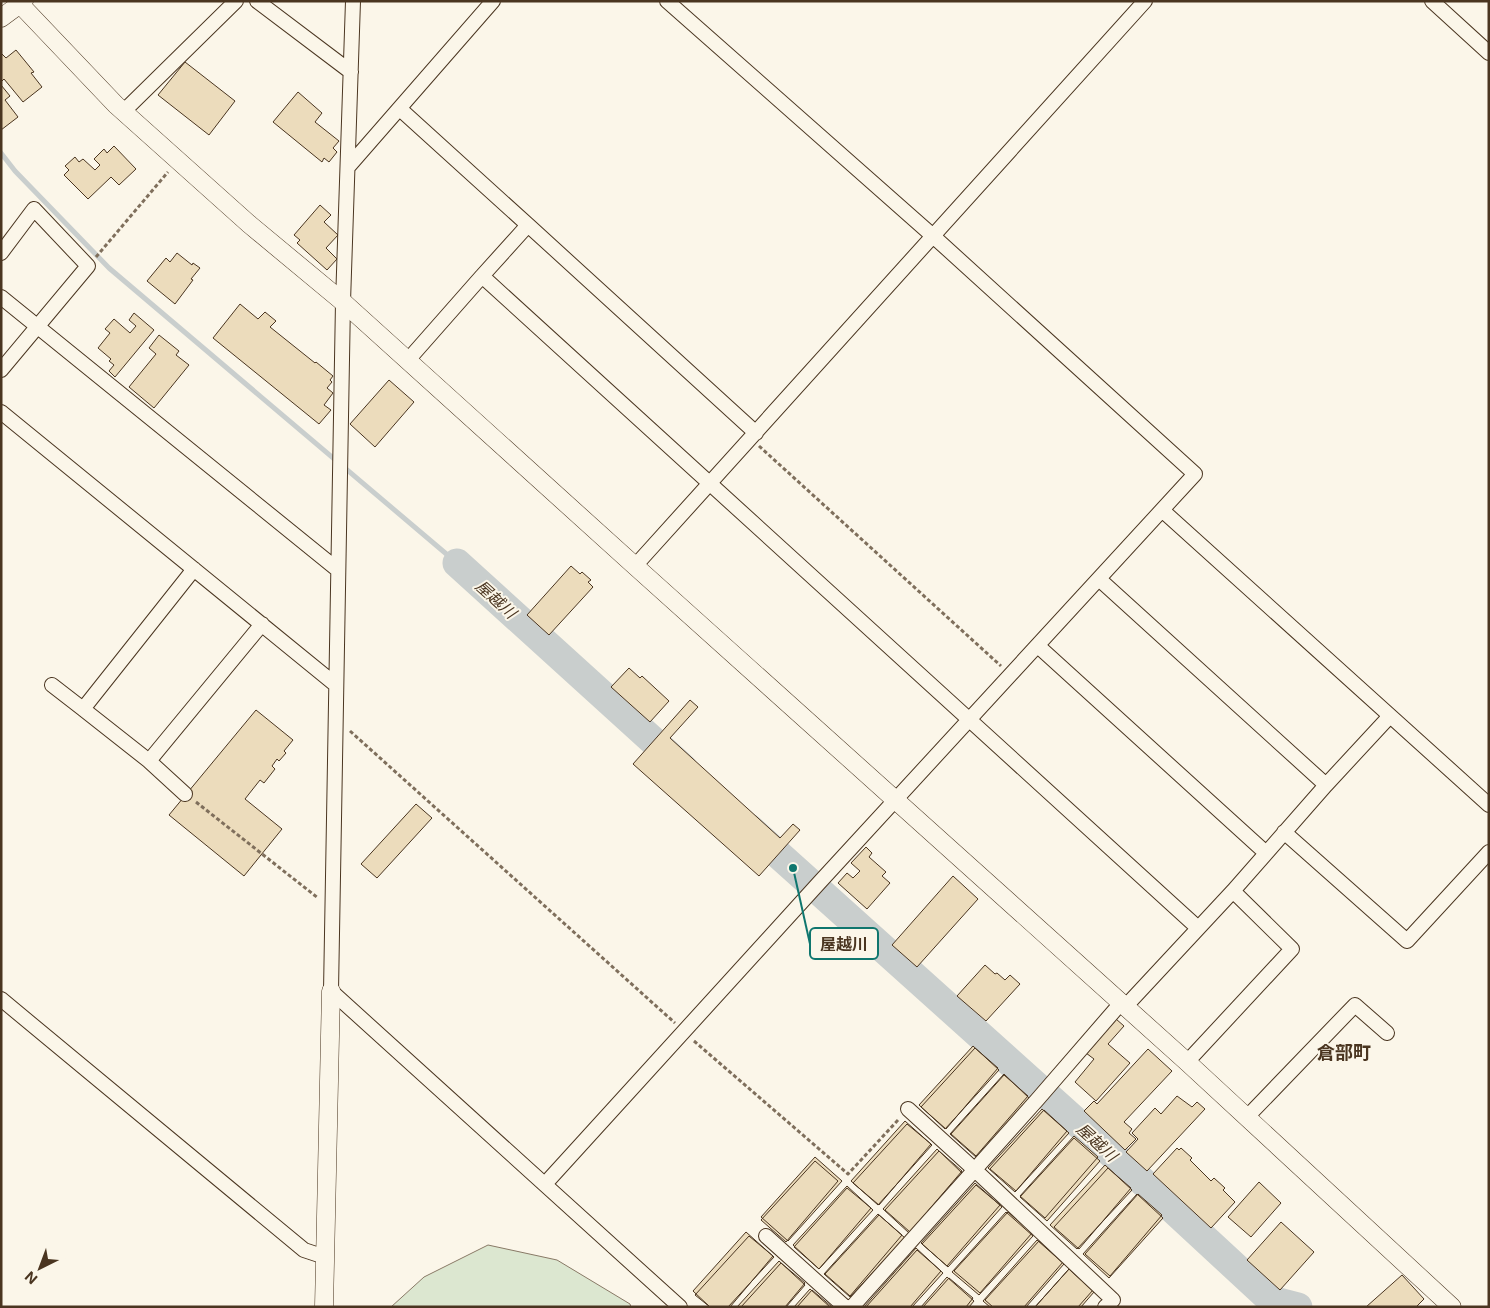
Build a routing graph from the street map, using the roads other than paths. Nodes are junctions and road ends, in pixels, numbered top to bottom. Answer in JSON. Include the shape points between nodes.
{"nodes":[{"id":1,"x":236,"y":1,"type":"edge"},
{"id":2,"x":257,"y":1,"type":"edge"},
{"id":3,"x":353,"y":1,"type":"edge"},
{"id":4,"x":493,"y":1,"type":"edge"},
{"id":5,"x":667,"y":1,"type":"edge"},
{"id":6,"x":1145,"y":1,"type":"edge"},
{"id":7,"x":1432,"y":1,"type":"edge"},
{"id":8,"x":20,"y":2,"type":"edge"},
{"id":9,"x":1,"y":18,"type":"edge"},
{"id":10,"x":1489,"y":53,"type":"edge"},
{"id":11,"x":351,"y":72,"type":"junction"},
{"id":12,"x":400,"y":109,"type":"junction"},
{"id":13,"x":124,"y":112,"type":"junction"},
{"id":14,"x":349,"y":166,"type":"junction"},
{"id":15,"x":528,"y":225,"type":"junction"},
{"id":16,"x":933,"y":236,"type":"junction"},
{"id":17,"x":1,"y":253,"type":"edge"},
{"id":18,"x":482,"y":276,"type":"junction"},
{"id":19,"x":1,"y":297,"type":"edge"},
{"id":20,"x":343,"y":302,"type":"junction"},
{"id":21,"x":38,"y":326,"type":"junction"},
{"id":22,"x":408,"y":360,"type":"junction"},
{"id":23,"x":1,"y":370,"type":"edge"},
{"id":24,"x":1,"y":412,"type":"edge"},
{"id":25,"x":753,"y":436,"type":"junction"},
{"id":26,"x":709,"y":485,"type":"junction"},
{"id":27,"x":1162,"y":510,"type":"junction"},
{"id":28,"x":634,"y":566,"type":"junction"},
{"id":29,"x":194,"y":568,"type":"junction"},
{"id":30,"x":338,"y":570,"type":"junction"},
{"id":31,"x":1099,"y":579,"type":"junction"},
{"id":32,"x":262,"y":624,"type":"junction"},
{"id":33,"x":1038,"y":646,"type":"junction"},
{"id":34,"x":52,"y":685,"type":"dead end"},
{"id":35,"x":336,"y":685,"type":"junction"},
{"id":36,"x":83,"y":709,"type":"junction"},
{"id":37,"x":1389,"y":717,"type":"junction"},
{"id":38,"x":970,"y":718,"type":"junction"},
{"id":39,"x":149,"y":761,"type":"junction"},
{"id":40,"x":1326,"y":785,"type":"junction"},
{"id":41,"x":185,"y":794,"type":"road end"},
{"id":42,"x":1487,"y":799,"type":"edge"},
{"id":43,"x":895,"y":800,"type":"junction"},
{"id":44,"x":1284,"y":832,"type":"junction"},
{"id":45,"x":1489,"y":852,"type":"edge"},
{"id":46,"x":1266,"y":853,"type":"junction"},
{"id":47,"x":1233,"y":891,"type":"junction"},
{"id":48,"x":1198,"y":928,"type":"junction"},
{"id":49,"x":331,"y":991,"type":"junction"},
{"id":50,"x":1,"y":999,"type":"edge"},
{"id":51,"x":1123,"y":1005,"type":"junction"},
{"id":52,"x":1387,"y":1033,"type":"dead end"},
{"id":53,"x":1187,"y":1062,"type":"junction"},
{"id":54,"x":908,"y":1110,"type":"road end"},
{"id":55,"x":1247,"y":1117,"type":"junction"},
{"id":56,"x":975,"y":1170,"type":"junction"},
{"id":57,"x":545,"y":1184,"type":"junction"},
{"id":58,"x":766,"y":1236,"type":"dead end"},
{"id":59,"x":324,"y":1257,"type":"junction"},
{"id":60,"x":324,"y":1307,"type":"edge"},
{"id":61,"x":680,"y":1307,"type":"edge"},
{"id":62,"x":845,"y":1307,"type":"edge"},
{"id":63,"x":852,"y":1307,"type":"edge"},
{"id":64,"x":1104,"y":1307,"type":"edge"},
{"id":65,"x":1452,"y":1307,"type":"edge"}],
"edges":[{"from":1,"to":13,"type":"street"},
{"from":2,"to":11,"type":"street"},
{"from":3,"to":11,"type":"street"},
{"from":4,"to":12,"type":"street"},
{"from":5,"to":16,"type":"street"},
{"from":6,"to":16,"type":"street"},
{"from":7,"to":10,"type":"street"},
{"from":8,"to":9,"type":"street"},
{"from":8,"to":13,"type":"street"},
{"from":11,"to":14,"type":"street"},
{"from":12,"to":14,"type":"street"},
{"from":12,"to":15,"type":"street"},
{"from":13,"to":20,"type":"street","via":[[249,224]]},
{"from":14,"to":20,"type":"street"},
{"from":15,"to":18,"type":"street"},
{"from":15,"to":25,"type":"street"},
{"from":16,"to":25,"type":"street"},
{"from":16,"to":27,"type":"street","via":[[1195,474]]},
{"from":17,"to":21,"type":"street","via":[[34,209],[88,266]]},
{"from":18,"to":22,"type":"street"},
{"from":18,"to":26,"type":"street"},
{"from":19,"to":21,"type":"street"},
{"from":20,"to":22,"type":"street"},
{"from":20,"to":30,"type":"street"},
{"from":21,"to":23,"type":"street"},
{"from":21,"to":30,"type":"street"},
{"from":22,"to":28,"type":"street"},
{"from":24,"to":29,"type":"street"},
{"from":25,"to":26,"type":"street"},
{"from":26,"to":28,"type":"street"},
{"from":26,"to":38,"type":"street"},
{"from":27,"to":31,"type":"street"},
{"from":27,"to":37,"type":"street"},
{"from":28,"to":43,"type":"street"},
{"from":29,"to":32,"type":"street"},
{"from":29,"to":36,"type":"street"},
{"from":30,"to":35,"type":"street"},
{"from":31,"to":33,"type":"street"},
{"from":31,"to":40,"type":"street"},
{"from":32,"to":35,"type":"street"},
{"from":32,"to":39,"type":"street"},
{"from":33,"to":38,"type":"street"},
{"from":33,"to":46,"type":"street"},
{"from":34,"to":36,"type":"street"},
{"from":35,"to":49,"type":"street"},
{"from":36,"to":39,"type":"street"},
{"from":37,"to":40,"type":"street"},
{"from":37,"to":42,"type":"street"},
{"from":38,"to":43,"type":"street"},
{"from":38,"to":48,"type":"street"},
{"from":39,"to":41,"type":"street"},
{"from":40,"to":44,"type":"street"},
{"from":43,"to":51,"type":"street"},
{"from":43,"to":57,"type":"street"},
{"from":44,"to":45,"type":"street","via":[[1408,941]]},
{"from":44,"to":46,"type":"street"},
{"from":46,"to":47,"type":"street"},
{"from":47,"to":48,"type":"street"},
{"from":47,"to":53,"type":"street","via":[[1292,949]]},
{"from":48,"to":51,"type":"street"},
{"from":49,"to":57,"type":"street"},
{"from":49,"to":59,"type":"street"},
{"from":50,"to":59,"type":"street","via":[[304,1250]]},
{"from":51,"to":53,"type":"street"},
{"from":51,"to":56,"type":"street"},
{"from":52,"to":55,"type":"street","via":[[1355,1005]]},
{"from":53,"to":55,"type":"street"},
{"from":54,"to":56,"type":"street"},
{"from":55,"to":65,"type":"street"},
{"from":56,"to":63,"type":"street"},
{"from":56,"to":64,"type":"street","via":[[1113,1300]]},
{"from":57,"to":61,"type":"street"},
{"from":58,"to":62,"type":"street"},
{"from":59,"to":60,"type":"street"}]}
